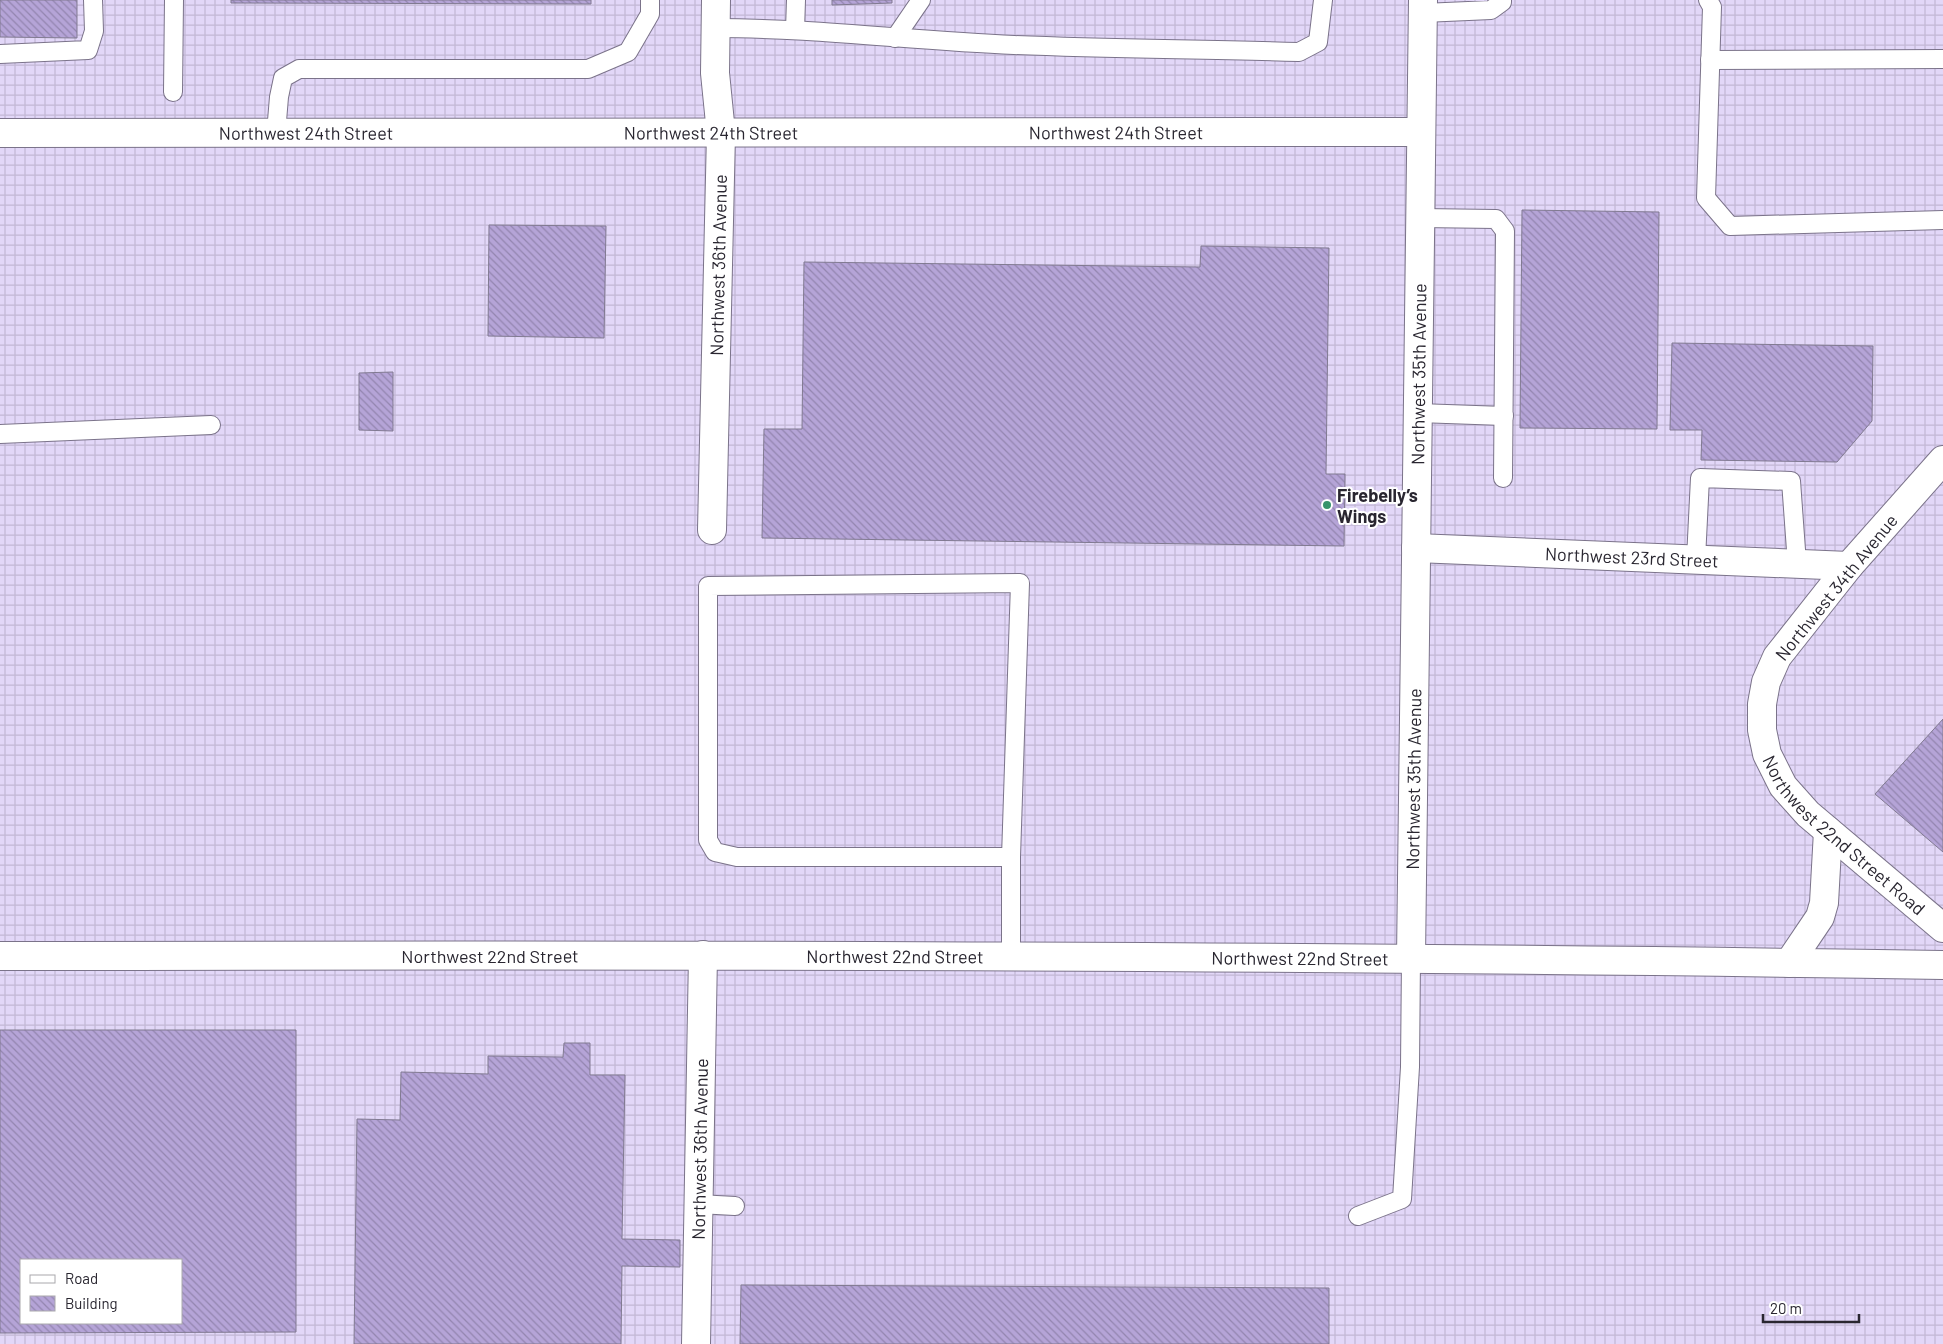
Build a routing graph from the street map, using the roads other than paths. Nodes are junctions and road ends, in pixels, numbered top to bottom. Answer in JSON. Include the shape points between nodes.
{"nodes":[{"id":1,"x":93,"y":0,"type":"edge"},
{"id":2,"x":174,"y":0,"type":"edge"},
{"id":3,"x":650,"y":0,"type":"edge"},
{"id":4,"x":716,"y":0,"type":"edge"},
{"id":5,"x":796,"y":0,"type":"edge"},
{"id":6,"x":921,"y":0,"type":"edge"},
{"id":7,"x":1324,"y":0,"type":"edge"},
{"id":8,"x":1502,"y":0,"type":"edge"},
{"id":9,"x":1708,"y":0,"type":"edge"},
{"id":10,"x":1423,"y":6,"type":"edge"},
{"id":11,"x":715,"y":28,"type":"junction"},
{"id":12,"x":795,"y":30,"type":"junction"},
{"id":13,"x":896,"y":38,"type":"junction"},
{"id":14,"x":0,"y":54,"type":"edge"},
{"id":15,"x":1943,"y":59,"type":"edge"},
{"id":16,"x":1710,"y":60,"type":"junction"},
{"id":17,"x":173,"y":92,"type":"dead end"},
{"id":18,"x":1422,"y":132,"type":"junction"},
{"id":19,"x":0,"y":133,"type":"edge"},
{"id":20,"x":276,"y":133,"type":"junction"},
{"id":21,"x":721,"y":133,"type":"junction"},
{"id":22,"x":1420,"y":218,"type":"junction"},
{"id":23,"x":1943,"y":220,"type":"edge"},
{"id":24,"x":1418,"y":414,"type":"junction"},
{"id":25,"x":1504,"y":416,"type":"junction"},
{"id":26,"x":211,"y":425,"type":"dead end"},
{"id":27,"x":1,"y":431,"type":"edge"},
{"id":28,"x":1943,"y":460,"type":"edge"},
{"id":29,"x":1503,"y":478,"type":"dead end"},
{"id":30,"x":712,"y":530,"type":"dead end"},
{"id":31,"x":1416,"y":548,"type":"junction"},
{"id":32,"x":1696,"y":559,"type":"junction"},
{"id":33,"x":1797,"y":564,"type":"junction"},
{"id":34,"x":1849,"y":566,"type":"junction"},
{"id":35,"x":1762,"y":730,"type":"joint"},
{"id":36,"x":1828,"y":831,"type":"junction"},
{"id":37,"x":1011,"y":857,"type":"junction"},
{"id":38,"x":1943,"y":928,"type":"edge"},
{"id":39,"x":703,"y":955,"type":"junction"},
{"id":40,"x":0,"y":956,"type":"edge"},
{"id":41,"x":1011,"y":956,"type":"junction"},
{"id":42,"x":1410,"y":958,"type":"junction"},
{"id":43,"x":1789,"y":962,"type":"junction"},
{"id":44,"x":1943,"y":964,"type":"edge"},
{"id":45,"x":698,"y":1204,"type":"junction"},
{"id":46,"x":735,"y":1206,"type":"dead end"},
{"id":47,"x":1358,"y":1216,"type":"dead end"},
{"id":48,"x":696,"y":1344,"type":"edge"}],
"edges":[{"from":1,"to":14,"type":"lane","via":[[94,30],[88,50]]},
{"from":2,"to":17,"type":"lane"},
{"from":3,"to":20,"type":"lane","via":[[650,14],[628,52],[588,69],[299,69],[284,78]]},
{"from":4,"to":11,"type":"street","name":"Northwest 36th Avenue"},
{"from":5,"to":12,"type":"lane"},
{"from":6,"to":13,"type":"lane"},
{"from":7,"to":13,"type":"lane","via":[[1318,42],[1298,52],[1016,45]]},
{"from":8,"to":10,"type":"lane","via":[[1491,10]]},
{"from":9,"to":16,"type":"lane","via":[[1712,7]]},
{"from":10,"to":18,"type":"street","name":"Northwest 35th Avenue"},
{"from":11,"to":12,"type":"lane"},
{"from":11,"to":21,"type":"street","name":"Northwest 36th Avenue","via":[[715,73]]},
{"from":12,"to":13,"type":"lane"},
{"from":15,"to":16,"type":"lane"},
{"from":16,"to":23,"type":"lane","via":[[1706,198],[1730,226]]},
{"from":18,"to":21,"type":"street","name":"Northwest 24th Street"},
{"from":18,"to":22,"type":"street","name":"Northwest 35th Avenue"},
{"from":19,"to":20,"type":"street","name":"Northwest 24th Street"},
{"from":20,"to":21,"type":"street","name":"Northwest 24th Street"},
{"from":21,"to":30,"type":"street","name":"Northwest 36th Avenue"},
{"from":22,"to":24,"type":"street","name":"Northwest 35th Avenue"},
{"from":22,"to":25,"type":"lane","via":[[1496,219],[1505,231]]},
{"from":24,"to":25,"type":"lane"},
{"from":24,"to":31,"type":"street","name":"Northwest 35th Avenue"},
{"from":25,"to":29,"type":"lane"},
{"from":26,"to":27,"type":"lane"},
{"from":28,"to":34,"type":"street","name":"Northwest 34th Avenue"},
{"from":31,"to":32,"type":"street","name":"Northwest 23rd Street"},
{"from":31,"to":42,"type":"street","name":"Northwest 35th Avenue"},
{"from":32,"to":33,"type":"street","name":"Northwest 23rd Street"},
{"from":32,"to":33,"type":"lane","via":[[1700,478],[1791,481]]},
{"from":33,"to":34,"type":"street","name":"Northwest 23rd Street"},
{"from":34,"to":35,"type":"street","name":"Northwest 34th Avenue","via":[[1777,658],[1766,682]]},
{"from":35,"to":36,"type":"street","name":"Northwest 22nd Street Road","via":[[1767,754],[1783,786]]},
{"from":36,"to":38,"type":"street","name":"Northwest 22nd Street Road"},
{"from":36,"to":43,"type":"street","via":[[1824,903],[1820,917]]},
{"from":37,"to":37,"type":"lane","via":[[1020,584],[708,586],[708,840],[715,852],[737,857]]},
{"from":37,"to":41,"type":"lane"},
{"from":39,"to":40,"type":"street","name":"Northwest 22nd Street"},
{"from":39,"to":41,"type":"street","name":"Northwest 22nd Street"},
{"from":39,"to":45,"type":"street","name":"Northwest 36th Avenue"},
{"from":41,"to":42,"type":"street","name":"Northwest 22nd Street"},
{"from":42,"to":43,"type":"street","name":"Northwest 22nd Street"},
{"from":42,"to":47,"type":"lane","via":[[1410,1067],[1402,1199]]},
{"from":43,"to":44,"type":"street","name":"Northwest 22nd Street"},
{"from":45,"to":46,"type":"lane"},
{"from":45,"to":48,"type":"street","name":"Northwest 36th Avenue"}]}
